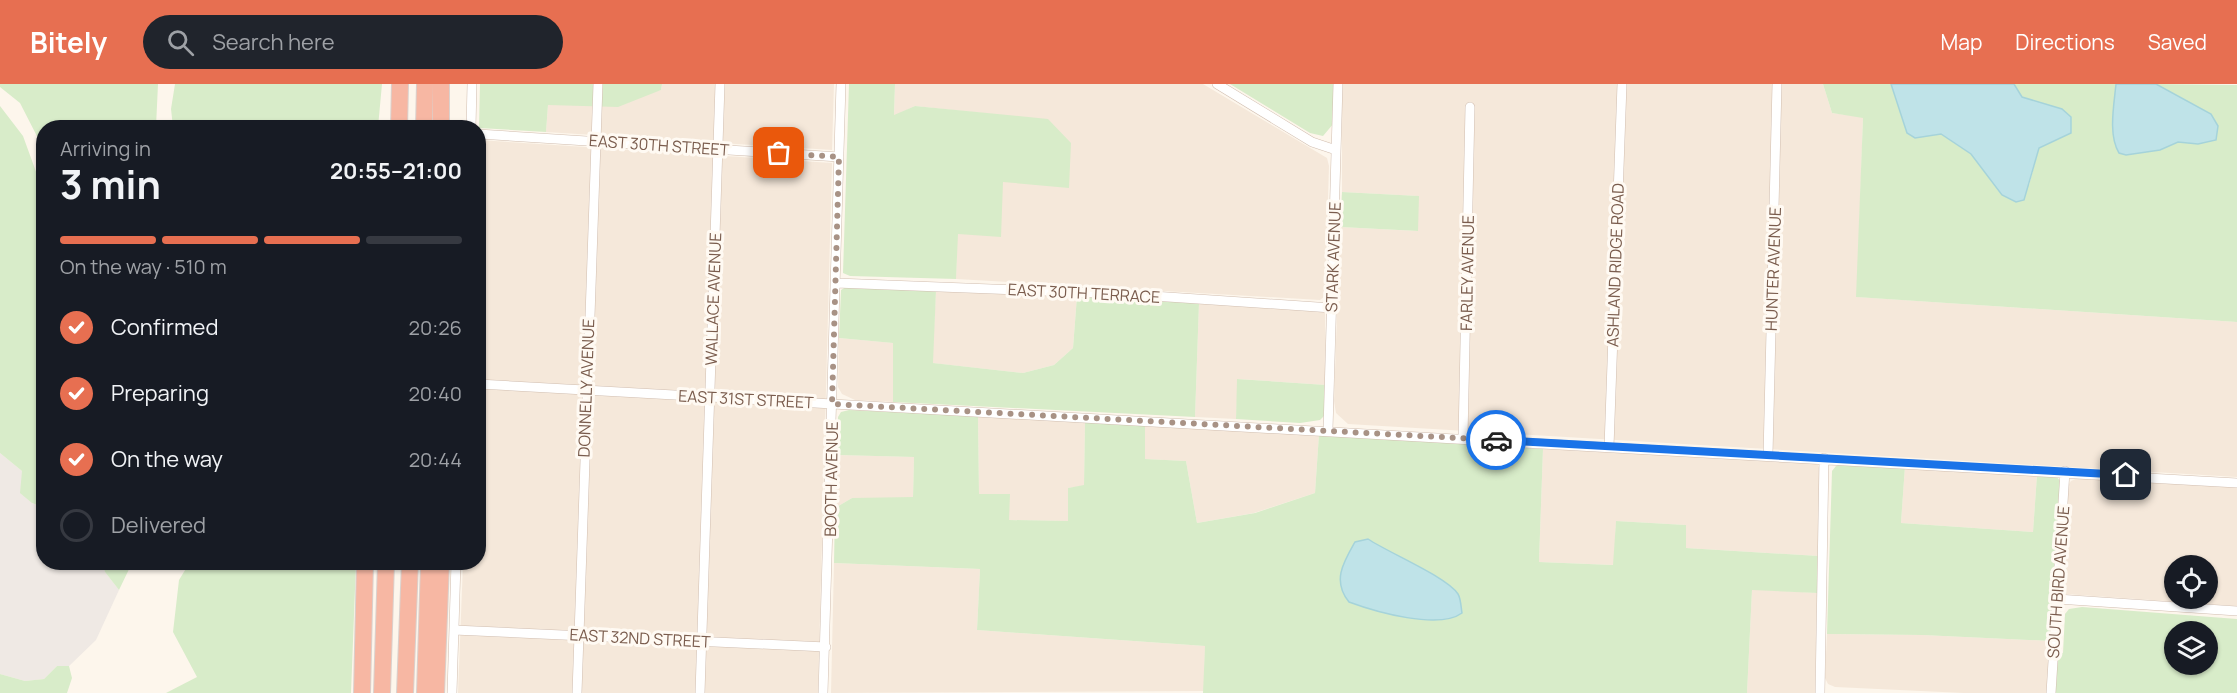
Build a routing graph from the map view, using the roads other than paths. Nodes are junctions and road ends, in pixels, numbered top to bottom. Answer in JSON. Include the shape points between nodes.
{"nodes":[{"id":1,"x":400,"y":84,"type":"edge"},
{"id":2,"x":425,"y":84,"type":"edge"},
{"id":3,"x":441,"y":84,"type":"edge"},
{"id":4,"x":472,"y":84,"type":"edge"},
{"id":5,"x":598,"y":84,"type":"edge"},
{"id":6,"x":720,"y":84,"type":"edge"},
{"id":7,"x":841,"y":84,"type":"edge"},
{"id":8,"x":1217,"y":84,"type":"edge"},
{"id":9,"x":1338,"y":84,"type":"edge"},
{"id":10,"x":1622,"y":84,"type":"edge"},
{"id":11,"x":1777,"y":84,"type":"edge"},
{"id":12,"x":1470,"y":107,"type":"dead end"},
{"id":13,"x":399,"y":120,"type":"edge"},
{"id":14,"x":424,"y":120,"type":"edge"},
{"id":15,"x":441,"y":120,"type":"edge"},
{"id":16,"x":471,"y":120,"type":"edge"},
{"id":17,"x":486,"y":134,"type":"edge"},
{"id":18,"x":596,"y":141,"type":"junction"},
{"id":19,"x":718,"y":150,"type":"junction"},
{"id":20,"x":1336,"y":150,"type":"junction"},
{"id":21,"x":839,"y":157,"type":"junction"},
{"id":22,"x":836,"y":283,"type":"junction"},
{"id":23,"x":1332,"y":308,"type":"junction"},
{"id":24,"x":486,"y":384,"type":"edge"},
{"id":25,"x":586,"y":389,"type":"junction"},
{"id":26,"x":709,"y":397,"type":"junction"},
{"id":27,"x":832,"y":404,"type":"junction"},
{"id":28,"x":1328,"y":430,"type":"junction"},
{"id":29,"x":1463,"y":438,"type":"junction"},
{"id":30,"x":1609,"y":447,"type":"junction"},
{"id":31,"x":1768,"y":455,"type":"junction"},
{"id":32,"x":1824,"y":458,"type":"junction"},
{"id":33,"x":2065,"y":471,"type":"junction"},
{"id":34,"x":2237,"y":483,"type":"edge"},
{"id":35,"x":365,"y":570,"type":"edge"},
{"id":36,"x":386,"y":570,"type":"edge"},
{"id":37,"x":410,"y":570,"type":"edge"},
{"id":38,"x":429,"y":570,"type":"edge"},
{"id":39,"x":441,"y":570,"type":"edge"},
{"id":40,"x":456,"y":570,"type":"edge"},
{"id":41,"x":2057,"y":599,"type":"junction"},
{"id":42,"x":2237,"y":611,"type":"edge"},
{"id":43,"x":454,"y":630,"type":"junction"},
{"id":44,"x":579,"y":635,"type":"junction"},
{"id":45,"x":701,"y":640,"type":"junction"},
{"id":46,"x":826,"y":647,"type":"junction"},
{"id":47,"x":362,"y":693,"type":"edge"},
{"id":48,"x":382,"y":693,"type":"edge"},
{"id":49,"x":405,"y":693,"type":"edge"},
{"id":50,"x":425,"y":693,"type":"edge"},
{"id":51,"x":436,"y":693,"type":"edge"},
{"id":52,"x":452,"y":693,"type":"edge"},
{"id":53,"x":577,"y":693,"type":"edge"},
{"id":54,"x":700,"y":693,"type":"edge"},
{"id":55,"x":824,"y":693,"type":"edge"},
{"id":56,"x":1820,"y":693,"type":"edge"},
{"id":57,"x":2051,"y":693,"type":"edge"}],
"edges":[{"from":1,"to":13,"type":"highway"},
{"from":2,"to":14,"type":"highway"},
{"from":3,"to":15,"type":"highway"},
{"from":4,"to":16,"type":"street"},
{"from":5,"to":18,"type":"street","name":"DONNELLY AVENUE"},
{"from":6,"to":19,"type":"street","name":"WALLACE AVENUE"},
{"from":7,"to":21,"type":"street","name":"BOOTH AVENUE"},
{"from":8,"to":20,"type":"street","via":[[1312,142]]},
{"from":9,"to":20,"type":"street","name":"STARK AVENUE"},
{"from":10,"to":30,"type":"street","name":"ASHLAND RIDGE ROAD"},
{"from":11,"to":31,"type":"street","name":"HUNTER AVENUE"},
{"from":12,"to":29,"type":"street","name":"FARLEY AVENUE"},
{"from":17,"to":18,"type":"street","name":"EAST 30TH STREET"},
{"from":18,"to":19,"type":"street","name":"EAST 30TH STREET"},
{"from":18,"to":25,"type":"street","name":"DONNELLY AVENUE"},
{"from":19,"to":21,"type":"street","name":"EAST 30TH STREET"},
{"from":19,"to":26,"type":"street","name":"WALLACE AVENUE"},
{"from":20,"to":23,"type":"street","name":"STARK AVENUE"},
{"from":21,"to":22,"type":"street","name":"BOOTH AVENUE"},
{"from":22,"to":23,"type":"street","name":"EAST 30TH TERRACE","via":[[1123,294]]},
{"from":22,"to":27,"type":"street","name":"BOOTH AVENUE"},
{"from":23,"to":28,"type":"street","name":"STARK AVENUE"},
{"from":24,"to":25,"type":"street","name":"EAST 31ST STREET"},
{"from":25,"to":26,"type":"street","name":"EAST 31ST STREET"},
{"from":25,"to":44,"type":"street","name":"DONNELLY AVENUE"},
{"from":26,"to":27,"type":"street","name":"EAST 31ST STREET"},
{"from":26,"to":45,"type":"street","name":"WALLACE AVENUE"},
{"from":27,"to":28,"type":"street","name":"EAST 31ST STREET"},
{"from":27,"to":46,"type":"street","name":"BOOTH AVENUE"},
{"from":28,"to":29,"type":"street","name":"EAST 31ST STREET"},
{"from":29,"to":30,"type":"street","name":"EAST 31ST STREET"},
{"from":30,"to":31,"type":"street","name":"EAST 31ST STREET"},
{"from":31,"to":32,"type":"street","name":"EAST 31ST STREET"},
{"from":32,"to":33,"type":"street","name":"EAST 31ST STREET"},
{"from":32,"to":56,"type":"street"},
{"from":33,"to":34,"type":"street","name":"EAST 31ST STREET"},
{"from":33,"to":41,"type":"street","name":"SOUTH BIRD AVENUE"},
{"from":35,"to":47,"type":"highway"},
{"from":36,"to":48,"type":"highway"},
{"from":37,"to":49,"type":"highway"},
{"from":38,"to":50,"type":"highway"},
{"from":39,"to":51,"type":"highway"},
{"from":40,"to":43,"type":"street"},
{"from":41,"to":42,"type":"street"},
{"from":41,"to":57,"type":"street","name":"SOUTH BIRD AVENUE"},
{"from":43,"to":44,"type":"street","name":"EAST 32ND STREET"},
{"from":43,"to":52,"type":"street"},
{"from":44,"to":45,"type":"street","name":"EAST 32ND STREET"},
{"from":44,"to":53,"type":"street","name":"DONNELLY AVENUE"},
{"from":45,"to":46,"type":"street","name":"EAST 32ND STREET"},
{"from":45,"to":54,"type":"street","name":"WALLACE AVENUE"},
{"from":46,"to":55,"type":"street","name":"BOOTH AVENUE"}]}
